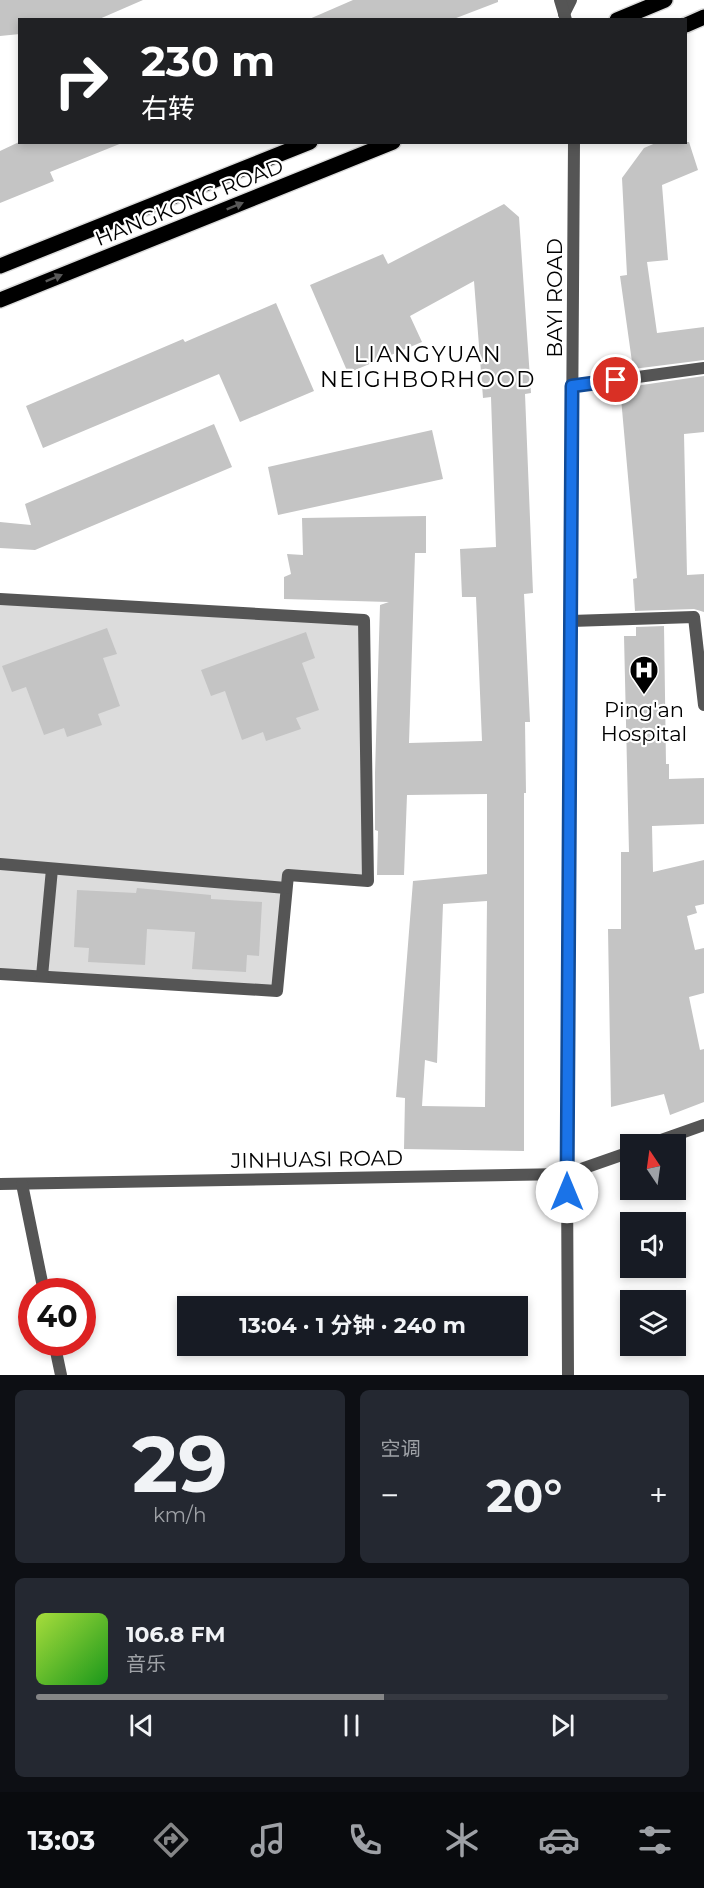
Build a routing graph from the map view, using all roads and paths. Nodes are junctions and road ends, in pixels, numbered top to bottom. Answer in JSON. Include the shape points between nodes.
{"nodes":[{"id":1,"x":560,"y":0,"type":"edge"},
{"id":2,"x":571,"y":0,"type":"edge"},
{"id":3,"x":665,"y":0,"type":"edge"},
{"id":4,"x":565,"y":17,"type":"edge"},
{"id":5,"x":704,"y":17,"type":"edge"},
{"id":6,"x":622,"y":18,"type":"edge"},
{"id":7,"x":687,"y":25,"type":"edge"},
{"id":8,"x":305,"y":144,"type":"edge"},
{"id":9,"x":388,"y":144,"type":"edge"},
{"id":10,"x":574,"y":144,"type":"edge"},
{"id":11,"x":0,"y":266,"type":"edge"},
{"id":12,"x":0,"y":300,"type":"edge"},
{"id":13,"x":704,"y":368,"type":"edge"},
{"id":14,"x":572,"y":386,"type":"junction"},
{"id":15,"x":0,"y":599,"type":"edge"},
{"id":16,"x":571,"y":621,"type":"junction"},
{"id":17,"x":704,"y":705,"type":"edge"},
{"id":18,"x":0,"y":864,"type":"edge"},
{"id":19,"x":52,"y":869,"type":"junction"},
{"id":20,"x":286,"y":888,"type":"junction"},
{"id":21,"x":0,"y":974,"type":"edge"},
{"id":22,"x":42,"y":976,"type":"junction"},
{"id":23,"x":704,"y":1125,"type":"edge"},
{"id":24,"x":678,"y":1134,"type":"edge"},
{"id":25,"x":620,"y":1155,"type":"edge"},
{"id":26,"x":567,"y":1174,"type":"junction"},
{"id":27,"x":0,"y":1184,"type":"edge"},
{"id":28,"x":22,"y":1184,"type":"junction"},
{"id":29,"x":41,"y":1278,"type":"edge"},
{"id":30,"x":57,"y":1356,"type":"edge"},
{"id":31,"x":61,"y":1375,"type":"edge"},
{"id":32,"x":568,"y":1375,"type":"edge"}],
"edges":[{"from":1,"to":4,"type":"street"},
{"from":2,"to":4,"type":"street"},
{"from":3,"to":6,"type":"main road"},
{"from":5,"to":7,"type":"main road"},
{"from":8,"to":11,"type":"main road","name":"HANGKONG ROAD"},
{"from":12,"to":9,"type":"main road","name":"HANGKONG ROAD","one_way":true},
{"from":10,"to":14,"type":"street","name":"BAYI ROAD"},
{"from":13,"to":14,"type":"street"},
{"from":14,"to":16,"type":"street","name":"BAYI ROAD"},
{"from":15,"to":20,"type":"street","via":[[364,620],[368,881],[288,875]]},
{"from":16,"to":17,"type":"street","via":[[694,617]]},
{"from":16,"to":26,"type":"street","name":"BAYI ROAD"},
{"from":18,"to":19,"type":"street"},
{"from":19,"to":20,"type":"street"},
{"from":19,"to":22,"type":"street"},
{"from":20,"to":22,"type":"street","via":[[277,991]]},
{"from":21,"to":22,"type":"street"},
{"from":23,"to":24,"type":"street"},
{"from":25,"to":26,"type":"street","name":"JINHUASI ROAD"},
{"from":26,"to":28,"type":"street","name":"JINHUASI ROAD"},
{"from":26,"to":32,"type":"street","name":"BAYI ROAD"},
{"from":27,"to":28,"type":"street","name":"JINHUASI ROAD"},
{"from":28,"to":29,"type":"street"},
{"from":30,"to":31,"type":"street"}]}
